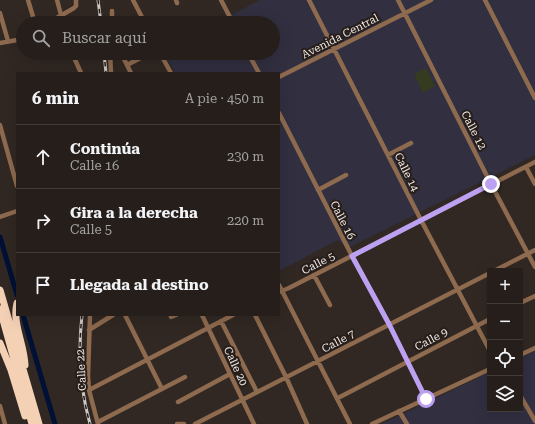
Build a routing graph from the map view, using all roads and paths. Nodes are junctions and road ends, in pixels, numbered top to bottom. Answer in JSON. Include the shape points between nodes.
{"nodes":[{"id":1,"x":28,"y":0,"type":"edge"},
{"id":2,"x":57,"y":0,"type":"edge"},
{"id":3,"x":76,"y":0,"type":"edge"},
{"id":4,"x":133,"y":0,"type":"edge"},
{"id":5,"x":221,"y":0,"type":"edge"},
{"id":6,"x":309,"y":0,"type":"edge"},
{"id":7,"x":398,"y":0,"type":"edge"},
{"id":8,"x":431,"y":0,"type":"edge"},
{"id":9,"x":485,"y":0,"type":"edge"},
{"id":10,"x":112,"y":11,"type":"dead end"},
{"id":11,"x":0,"y":13,"type":"edge"},
{"id":12,"x":405,"y":13,"type":"junction"},
{"id":13,"x":61,"y":15,"type":"joint"},
{"id":14,"x":32,"y":16,"type":"edge"},
{"id":15,"x":112,"y":16,"type":"edge"},
{"id":16,"x":141,"y":16,"type":"edge"},
{"id":17,"x":229,"y":16,"type":"edge"},
{"id":18,"x":16,"y":39,"type":"edge"},
{"id":19,"x":8,"y":42,"type":"junction"},
{"id":20,"x":0,"y":43,"type":"edge"},
{"id":21,"x":334,"y":49,"type":"junction"},
{"id":22,"x":75,"y":60,"type":"edge"},
{"id":23,"x":110,"y":60,"type":"edge"},
{"id":24,"x":124,"y":60,"type":"edge"},
{"id":25,"x":137,"y":60,"type":"edge"},
{"id":26,"x":164,"y":60,"type":"edge"},
{"id":27,"x":252,"y":60,"type":"edge"},
{"id":28,"x":127,"y":65,"type":"junction"},
{"id":29,"x":81,"y":72,"type":"edge"},
{"id":30,"x":111,"y":72,"type":"edge"},
{"id":31,"x":130,"y":72,"type":"edge"},
{"id":32,"x":170,"y":72,"type":"edge"},
{"id":33,"x":258,"y":72,"type":"edge"},
{"id":34,"x":280,"y":76,"type":"edge"},
{"id":35,"x":535,"y":98,"type":"edge"},
{"id":36,"x":280,"y":115,"type":"edge"},
{"id":37,"x":0,"y":125,"type":"edge"},
{"id":38,"x":411,"y":143,"type":"dead end"},
{"id":39,"x":388,"y":155,"type":"junction"},
{"id":40,"x":535,"y":162,"type":"edge"},
{"id":41,"x":526,"y":167,"type":"junction"},
{"id":42,"x":346,"y":175,"type":"dead end"},
{"id":43,"x":16,"y":182,"type":"edge"},
{"id":44,"x":491,"y":184,"type":"junction"},
{"id":45,"x":535,"y":184,"type":"edge"},
{"id":46,"x":318,"y":190,"type":"junction"},
{"id":47,"x":16,"y":211,"type":"edge"},
{"id":48,"x":1,"y":216,"type":"edge"},
{"id":49,"x":421,"y":220,"type":"junction"},
{"id":50,"x":535,"y":250,"type":"edge"},
{"id":51,"x":528,"y":254,"type":"junction"},
{"id":52,"x":352,"y":256,"type":"junction"},
{"id":53,"x":535,"y":267,"type":"edge"},
{"id":54,"x":500,"y":268,"type":"edge"},
{"id":55,"x":314,"y":275,"type":"junction"},
{"id":56,"x":487,"y":275,"type":"edge"},
{"id":57,"x":0,"y":290,"type":"edge"},
{"id":58,"x":458,"y":290,"type":"junction"},
{"id":59,"x":280,"y":291,"type":"edge"},
{"id":60,"x":535,"y":296,"type":"edge"},
{"id":61,"x":523,"y":302,"type":"edge"},
{"id":62,"x":330,"y":305,"type":"dead end"},
{"id":63,"x":0,"y":309,"type":"edge"},
{"id":64,"x":16,"y":312,"type":"edge"},
{"id":65,"x":90,"y":316,"type":"edge"},
{"id":66,"x":111,"y":316,"type":"edge"},
{"id":67,"x":126,"y":316,"type":"edge"},
{"id":68,"x":202,"y":316,"type":"edge"},
{"id":69,"x":231,"y":316,"type":"edge"},
{"id":70,"x":255,"y":316,"type":"edge"},
{"id":71,"x":487,"y":320,"type":"edge"},
{"id":72,"x":221,"y":321,"type":"junction"},
{"id":73,"x":389,"y":324,"type":"junction"},
{"id":74,"x":477,"y":325,"type":"junction"},
{"id":75,"x":208,"y":328,"type":"junction"},
{"id":76,"x":89,"y":330,"type":"junction"},
{"id":77,"x":0,"y":343,"type":"edge"},
{"id":78,"x":487,"y":345,"type":"edge"},
{"id":79,"x":535,"y":348,"type":"edge"},
{"id":80,"x":523,"y":354,"type":"edge"},
{"id":81,"x":147,"y":359,"type":"junction"},
{"id":82,"x":319,"y":362,"type":"junction"},
{"id":83,"x":407,"y":362,"type":"junction"},
{"id":84,"x":487,"y":370,"type":"edge"},
{"id":85,"x":230,"y":374,"type":"junction"},
{"id":86,"x":25,"y":375,"type":"junction"},
{"id":87,"x":185,"y":377,"type":"dead end"},
{"id":88,"x":286,"y":378,"type":"junction"},
{"id":89,"x":162,"y":389,"type":"junction"},
{"id":90,"x":89,"y":390,"type":"junction"},
{"id":91,"x":257,"y":392,"type":"junction"},
{"id":92,"x":338,"y":398,"type":"junction"},
{"id":93,"x":426,"y":399,"type":"junction"},
{"id":94,"x":242,"y":400,"type":"junction"},
{"id":95,"x":523,"y":400,"type":"edge"},
{"id":96,"x":178,"y":402,"type":"dead end"},
{"id":97,"x":0,"y":406,"type":"edge"},
{"id":98,"x":399,"y":411,"type":"junction"},
{"id":99,"x":535,"y":422,"type":"edge"},
{"id":100,"x":98,"y":423,"type":"edge"},
{"id":101,"x":5,"y":424,"type":"edge"},
{"id":102,"x":28,"y":424,"type":"edge"},
{"id":103,"x":32,"y":424,"type":"edge"},
{"id":104,"x":39,"y":424,"type":"edge"},
{"id":105,"x":178,"y":424,"type":"edge"},
{"id":106,"x":184,"y":424,"type":"edge"},
{"id":107,"x":195,"y":424,"type":"edge"},
{"id":108,"x":254,"y":424,"type":"edge"},
{"id":109,"x":307,"y":424,"type":"edge"},
{"id":110,"x":350,"y":424,"type":"edge"},
{"id":111,"x":372,"y":424,"type":"edge"},
{"id":112,"x":407,"y":424,"type":"edge"}],
"edges":[{"from":1,"to":14,"type":"street"},
{"from":2,"to":13,"type":"street"},
{"from":3,"to":13,"type":"street","via":[[76,6]]},
{"from":4,"to":16,"type":"street"},
{"from":5,"to":17,"type":"street"},
{"from":6,"to":21,"type":"street","name":"Calle 14"},
{"from":7,"to":12,"type":"street","name":"Calle 12"},
{"from":8,"to":12,"type":"street","name":"Avenida Central"},
{"from":9,"to":35,"type":"street"},
{"from":10,"to":15,"type":"street"},
{"from":11,"to":19,"type":"street"},
{"from":12,"to":21,"type":"street","name":"Avenida Central"},
{"from":12,"to":44,"type":"street","name":"Calle 12"},
{"from":18,"to":19,"type":"street"},
{"from":19,"to":20,"type":"street"},
{"from":21,"to":34,"type":"street","name":"Avenida Central"},
{"from":21,"to":39,"type":"street","name":"Calle 14"},
{"from":22,"to":29,"type":"street"},
{"from":23,"to":30,"type":"street"},
{"from":24,"to":28,"type":"street"},
{"from":25,"to":28,"type":"street"},
{"from":26,"to":32,"type":"street"},
{"from":27,"to":33,"type":"street"},
{"from":28,"to":31,"type":"street"},
{"from":36,"to":46,"type":"street","name":"Calle 16"},
{"from":37,"to":43,"type":"street"},
{"from":38,"to":39,"type":"street"},
{"from":39,"to":49,"type":"street","name":"Calle 14"},
{"from":40,"to":41,"type":"street","name":"Calle 5"},
{"from":41,"to":44,"type":"street","name":"Calle 5"},
{"from":41,"to":45,"type":"street"},
{"from":42,"to":46,"type":"street"},
{"from":44,"to":49,"type":"street","name":"Calle 5"},
{"from":44,"to":51,"type":"street","name":"Calle 12"},
{"from":46,"to":52,"type":"street","name":"Calle 16"},
{"from":47,"to":48,"type":"street"},
{"from":49,"to":52,"type":"street","name":"Calle 5"},
{"from":49,"to":58,"type":"street","name":"Calle 14"},
{"from":50,"to":51,"type":"street"},
{"from":51,"to":53,"type":"street","name":"Calle 12"},
{"from":51,"to":54,"type":"street"},
{"from":52,"to":55,"type":"street","name":"Calle 5"},
{"from":52,"to":73,"type":"street","name":"Calle 16"},
{"from":55,"to":59,"type":"street","name":"Calle 5"},
{"from":55,"to":62,"type":"street"},
{"from":56,"to":58,"type":"street","name":"Calle 7"},
{"from":57,"to":86,"type":"highway"},
{"from":58,"to":73,"type":"street","name":"Calle 7"},
{"from":58,"to":74,"type":"street","name":"Calle 14"},
{"from":59,"to":82,"type":"street"},
{"from":60,"to":61,"type":"street"},
{"from":63,"to":103,"type":"highway"},
{"from":64,"to":86,"type":"highway","via":[[15,320],[25,354]]},
{"from":65,"to":76,"type":"street","name":"Calle 22"},
{"from":66,"to":76,"type":"street"},
{"from":67,"to":81,"type":"street"},
{"from":68,"to":75,"type":"street","name":"Calle 20"},
{"from":69,"to":72,"type":"street"},
{"from":70,"to":88,"type":"street"},
{"from":71,"to":74,"type":"street","name":"Calle 9"},
{"from":72,"to":75,"type":"street"},
{"from":72,"to":91,"type":"street"},
{"from":73,"to":82,"type":"street","name":"Calle 7"},
{"from":73,"to":83,"type":"street","name":"Calle 16"},
{"from":74,"to":78,"type":"street","name":"Calle 14"},
{"from":74,"to":83,"type":"street","name":"Calle 9"},
{"from":75,"to":81,"type":"street"},
{"from":75,"to":85,"type":"street","name":"Calle 20"},
{"from":76,"to":90,"type":"street","name":"Calle 22"},
{"from":77,"to":102,"type":"highway"},
{"from":79,"to":80,"type":"street"},
{"from":81,"to":89,"type":"street"},
{"from":81,"to":90,"type":"street"},
{"from":82,"to":88,"type":"street","name":"Calle 7"},
{"from":82,"to":92,"type":"street"},
{"from":83,"to":92,"type":"street","name":"Calle 9"},
{"from":83,"to":93,"type":"street","name":"Calle 16"},
{"from":84,"to":93,"type":"street"},
{"from":85,"to":94,"type":"street","name":"Calle 20"},
{"from":85,"to":96,"type":"street"},
{"from":86,"to":104,"type":"highway"},
{"from":87,"to":89,"type":"street"},
{"from":88,"to":91,"type":"street","name":"Calle 7"},
{"from":88,"to":109,"type":"street"},
{"from":89,"to":100,"type":"street"},
{"from":90,"to":100,"type":"street","name":"Calle 22"},
{"from":91,"to":94,"type":"street","name":"Calle 7"},
{"from":92,"to":110,"type":"street"},
{"from":93,"to":98,"type":"street"},
{"from":94,"to":107,"type":"street","name":"Calle 7"},
{"from":94,"to":108,"type":"street","name":"Calle 20"},
{"from":95,"to":99,"type":"street"},
{"from":97,"to":101,"type":"street"},
{"from":98,"to":111,"type":"street"},
{"from":98,"to":112,"type":"street"},
{"from":105,"to":106,"type":"street"}]}
